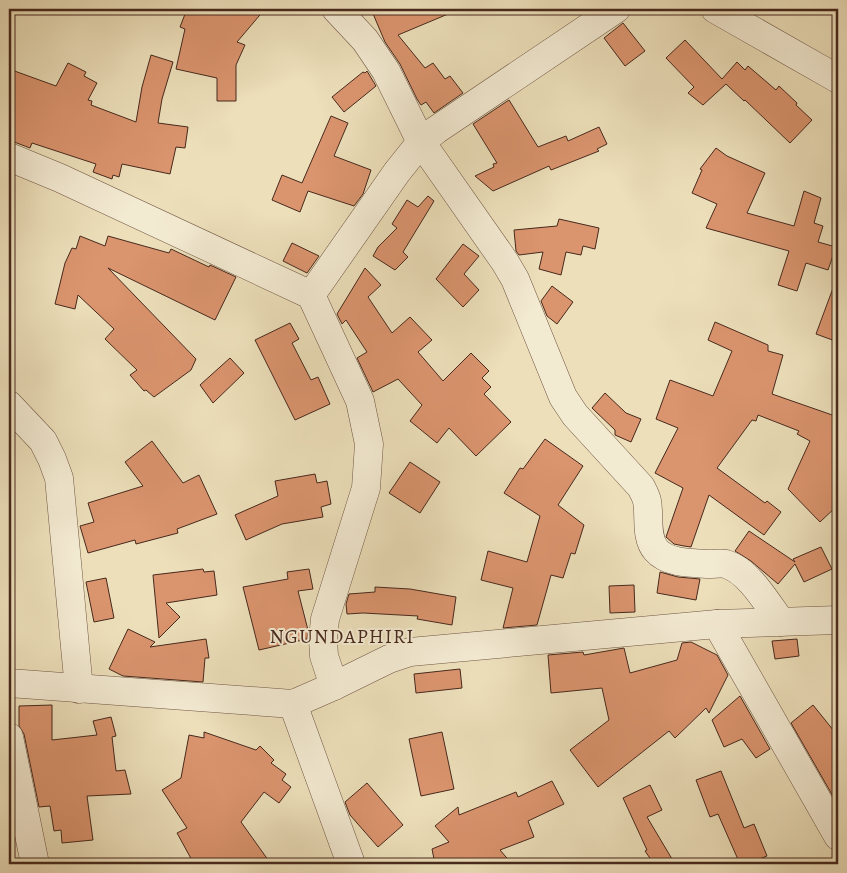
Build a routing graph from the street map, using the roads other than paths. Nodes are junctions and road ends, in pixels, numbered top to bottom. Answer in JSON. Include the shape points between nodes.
{"nodes":[{"id":1,"x":336,"y":9,"type":"edge"},
{"id":2,"x":616,"y":9,"type":"edge"},
{"id":3,"x":714,"y":9,"type":"edge"},
{"id":4,"x":838,"y":79,"type":"edge"},
{"id":5,"x":421,"y":142,"type":"junction"},
{"id":6,"x":9,"y":157,"type":"edge"},
{"id":7,"x":311,"y":295,"type":"junction"},
{"id":8,"x":9,"y":405,"type":"edge"},
{"id":9,"x":838,"y":620,"type":"edge"},
{"id":10,"x":781,"y":622,"type":"junction"},
{"id":11,"x":717,"y":624,"type":"junction"},
{"id":12,"x":9,"y":683,"type":"edge"},
{"id":13,"x":334,"y":686,"type":"junction"},
{"id":14,"x":79,"y":689,"type":"junction"},
{"id":15,"x":293,"y":704,"type":"junction"},
{"id":16,"x":9,"y":737,"type":"edge"},
{"id":17,"x":838,"y":836,"type":"edge"},
{"id":18,"x":35,"y":864,"type":"edge"},
{"id":19,"x":351,"y":864,"type":"edge"}],
"edges":[{"from":1,"to":5,"type":"street","via":[[365,40],[386,71]]},
{"from":2,"to":5,"type":"street"},
{"from":3,"to":4,"type":"street"},
{"from":5,"to":7,"type":"street","via":[[396,172]]},
{"from":5,"to":10,"type":"street","via":[[515,279],[562,397],[640,487],[647,500],[652,544],[657,551],[672,560],[725,564],[739,570]]},
{"from":6,"to":7,"type":"street"},
{"from":7,"to":13,"type":"street","via":[[360,400],[369,444],[366,488],[325,619],[324,656]]},
{"from":8,"to":14,"type":"street","via":[[43,441],[59,478]]},
{"from":9,"to":10,"type":"street"},
{"from":10,"to":11,"type":"street"},
{"from":11,"to":13,"type":"street","via":[[410,652]]},
{"from":11,"to":17,"type":"street"},
{"from":12,"to":14,"type":"street"},
{"from":13,"to":15,"type":"street"},
{"from":14,"to":15,"type":"street"},
{"from":15,"to":19,"type":"street"},
{"from":16,"to":18,"type":"street"}]}
